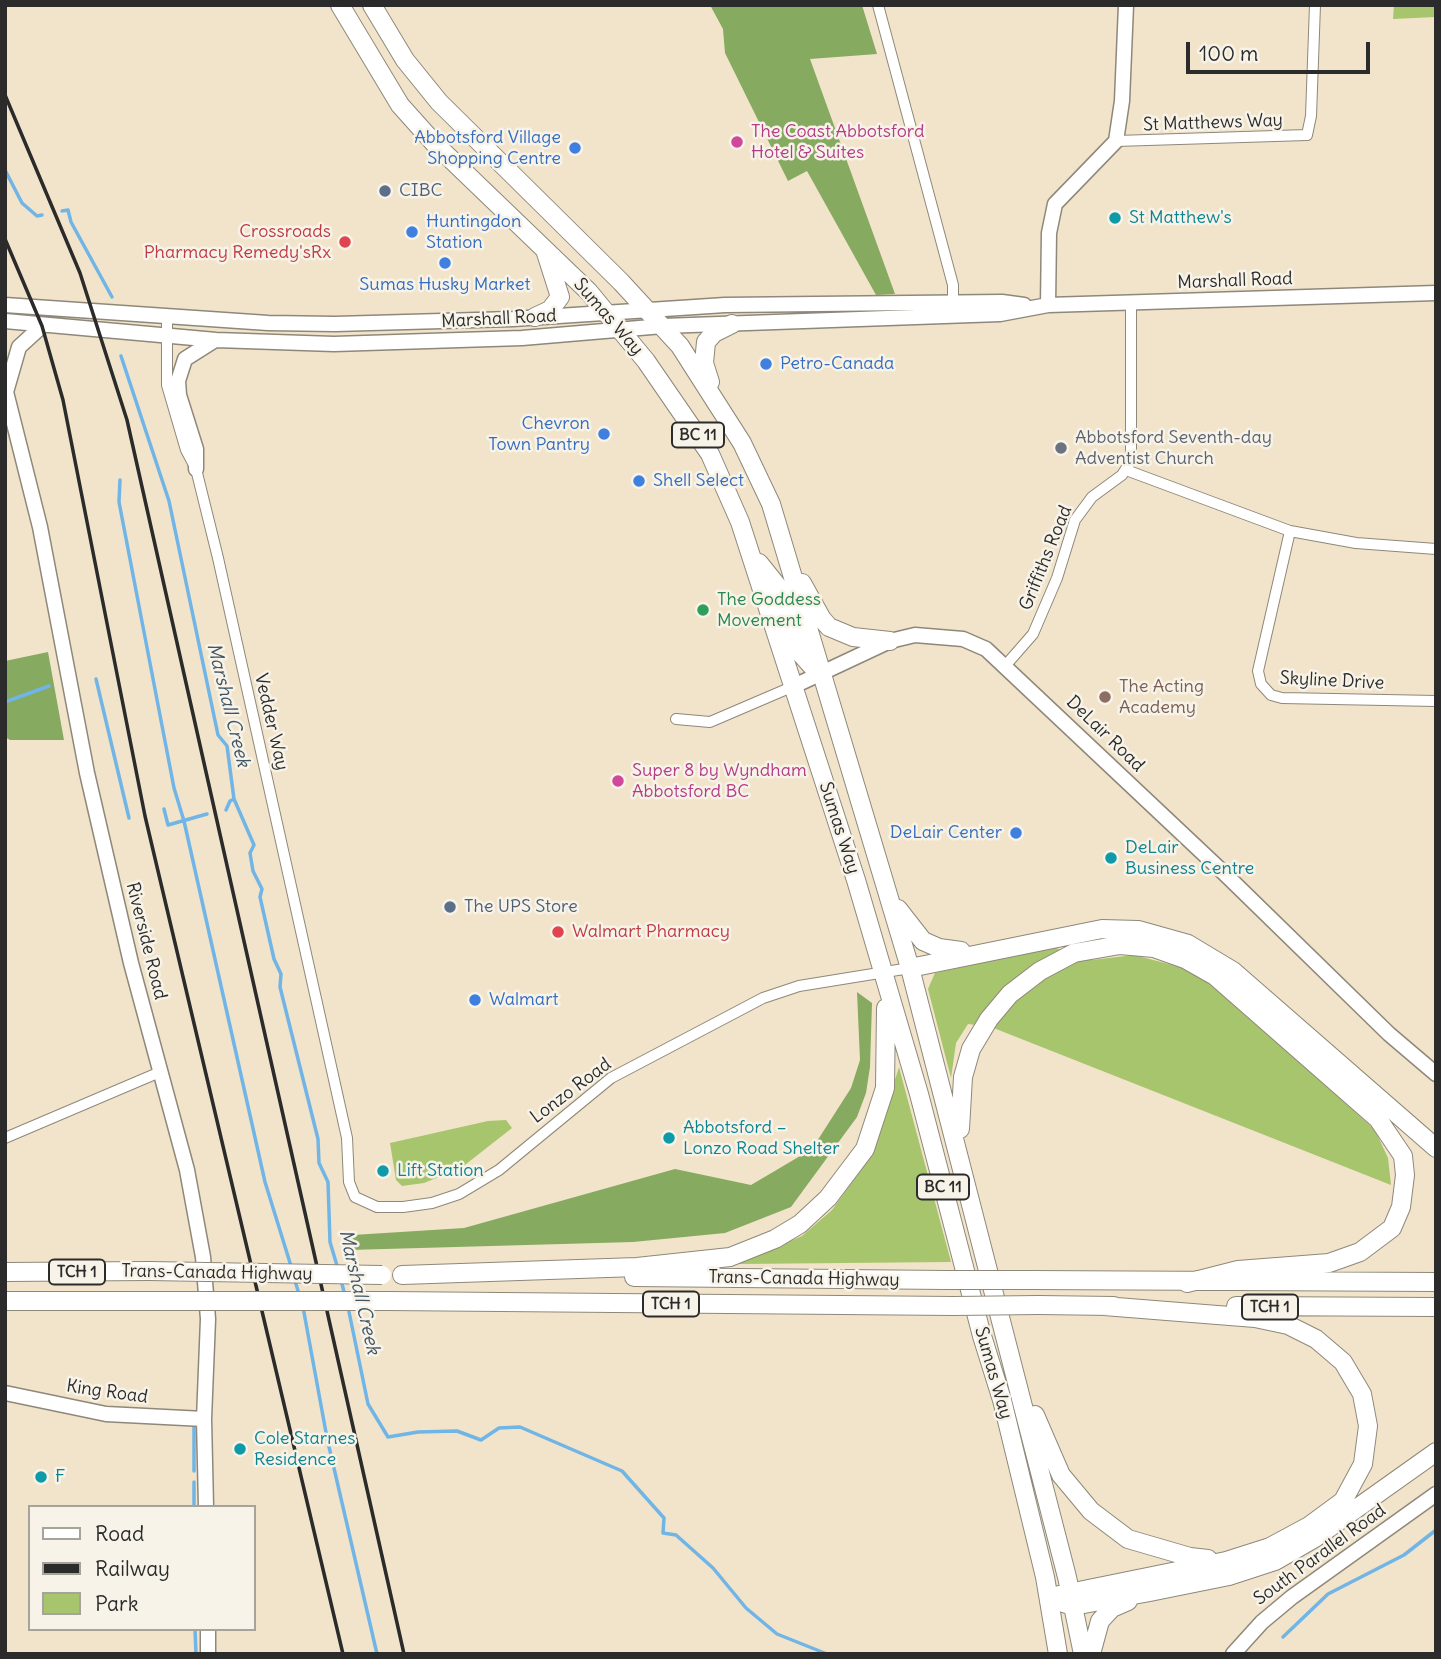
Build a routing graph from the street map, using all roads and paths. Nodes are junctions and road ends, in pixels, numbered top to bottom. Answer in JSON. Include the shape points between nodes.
{"nodes":[{"id":1,"x":340,"y":5,"type":"edge"},
{"id":2,"x":372,"y":5,"type":"edge"},
{"id":3,"x":878,"y":5,"type":"edge"},
{"id":4,"x":1126,"y":5,"type":"edge"},
{"id":5,"x":1315,"y":5,"type":"edge"},
{"id":6,"x":1116,"y":141,"type":"junction"},
{"id":7,"x":543,"y":246,"type":"junction"},
{"id":8,"x":1436,"y":293,"type":"edge"},
{"id":9,"x":1131,"y":304,"type":"junction"},
{"id":10,"x":5,"y":305,"type":"edge"},
{"id":11,"x":1042,"y":306,"type":"junction"},
{"id":12,"x":648,"y":309,"type":"junction"},
{"id":13,"x":953,"y":309,"type":"junction"},
{"id":14,"x":605,"y":312,"type":"junction"},
{"id":15,"x":167,"y":316,"type":"junction"},
{"id":16,"x":535,"y":317,"type":"junction"},
{"id":17,"x":5,"y":321,"type":"edge"},
{"id":18,"x":732,"y":324,"type":"junction"},
{"id":19,"x":42,"y":326,"type":"junction"},
{"id":20,"x":663,"y":326,"type":"junction"},
{"id":21,"x":620,"y":330,"type":"junction"},
{"id":22,"x":167,"y":336,"type":"junction"},
{"id":23,"x":216,"y":340,"type":"junction"},
{"id":24,"x":6,"y":390,"type":"edge"},
{"id":25,"x":713,"y":395,"type":"junction"},
{"id":26,"x":195,"y":469,"type":"junction"},
{"id":27,"x":1126,"y":470,"type":"junction"},
{"id":28,"x":1290,"y":531,"type":"junction"},
{"id":29,"x":1436,"y":549,"type":"edge"},
{"id":30,"x":787,"y":554,"type":"junction"},
{"id":31,"x":752,"y":555,"type":"junction"},
{"id":32,"x":890,"y":641,"type":"junction"},
{"id":33,"x":1005,"y":666,"type":"junction"},
{"id":34,"x":820,"y":675,"type":"junction"},
{"id":35,"x":794,"y":686,"type":"junction"},
{"id":36,"x":1436,"y":702,"type":"edge"},
{"id":37,"x":676,"y":719,"type":"dead end"},
{"id":38,"x":884,"y":885,"type":"junction"},
{"id":39,"x":972,"y":953,"type":"junction"},
{"id":40,"x":910,"y":968,"type":"junction"},
{"id":41,"x":884,"y":980,"type":"junction"},
{"id":42,"x":160,"y":1072,"type":"junction"},
{"id":43,"x":1436,"y":1074,"type":"edge"},
{"id":44,"x":5,"y":1138,"type":"edge"},
{"id":45,"x":347,"y":1138,"type":"joint"},
{"id":46,"x":1436,"y":1148,"type":"edge"},
{"id":47,"x":964,"y":1167,"type":"junction"},
{"id":48,"x":5,"y":1272,"type":"edge"},
{"id":49,"x":402,"y":1275,"type":"junction"},
{"id":50,"x":1436,"y":1282,"type":"edge"},
{"id":51,"x":1186,"y":1283,"type":"junction"},
{"id":52,"x":5,"y":1301,"type":"edge"},
{"id":53,"x":1104,"y":1306,"type":"junction"},
{"id":54,"x":1436,"y":1307,"type":"edge"},
{"id":55,"x":1006,"y":1338,"type":"junction"},
{"id":56,"x":5,"y":1393,"type":"edge"},
{"id":57,"x":204,"y":1419,"type":"junction"},
{"id":58,"x":1436,"y":1452,"type":"edge"},
{"id":59,"x":1436,"y":1494,"type":"edge"},
{"id":60,"x":206,"y":1505,"type":"edge"},
{"id":61,"x":1226,"y":1561,"type":"junction"},
{"id":62,"x":1150,"y":1592,"type":"junction"},
{"id":63,"x":1071,"y":1598,"type":"junction"},
{"id":64,"x":1049,"y":1599,"type":"junction"},
{"id":65,"x":208,"y":1631,"type":"edge"},
{"id":66,"x":208,"y":1654,"type":"edge"},
{"id":67,"x":1058,"y":1654,"type":"edge"},
{"id":68,"x":1083,"y":1654,"type":"edge"},
{"id":69,"x":1091,"y":1654,"type":"edge"},
{"id":70,"x":1233,"y":1654,"type":"edge"}],
"edges":[{"from":1,"to":7,"type":"highway","name":"Sumas Way","number":"BC 11","via":[[400,104],[434,143]]},
{"from":2,"to":12,"type":"highway","name":"Sumas Way","number":"BC 11","via":[[405,60],[439,102]]},
{"from":3,"to":13,"type":"street","via":[[953,285]]},
{"from":4,"to":6,"type":"street"},
{"from":5,"to":6,"type":"street","name":"St Matthews Way","via":[[1307,135]]},
{"from":6,"to":11,"type":"street","via":[[1055,204]]},
{"from":7,"to":14,"type":"highway","name":"Sumas Way","number":"BC 11"},
{"from":7,"to":16,"type":"highway","via":[[560,296],[550,310]]},
{"from":8,"to":9,"type":"street","name":"Marshall Road"},
{"from":9,"to":11,"type":"street","name":"Marshall Road"},
{"from":9,"to":27,"type":"street","via":[[1133,451]]},
{"from":10,"to":15,"type":"street","name":"Marshall Road"},
{"from":11,"to":13,"type":"street","name":"Marshall Road","via":[[1002,302]]},
{"from":12,"to":13,"type":"street","name":"Marshall Road"},
{"from":12,"to":14,"type":"street","name":"Marshall Road"},
{"from":12,"to":20,"type":"highway","name":"Sumas Way","number":"BC 11"},
{"from":13,"to":18,"type":"street","name":"Marshall Road"},
{"from":14,"to":16,"type":"street","name":"Marshall Road"},
{"from":14,"to":21,"type":"highway","name":"Sumas Way","number":"BC 11"},
{"from":15,"to":16,"type":"street","name":"Marshall Road","via":[[335,324]]},
{"from":15,"to":22,"type":"street","name":"Vedder Way"},
{"from":17,"to":19,"type":"street","name":"Marshall Road"},
{"from":18,"to":20,"type":"street","name":"Marshall Road"},
{"from":18,"to":25,"type":"highway","via":[[706,342],[704,363]]},
{"from":19,"to":22,"type":"street","name":"Marshall Road"},
{"from":19,"to":24,"type":"street","via":[[19,347]]},
{"from":20,"to":21,"type":"street","name":"Marshall Road"},
{"from":20,"to":25,"type":"highway","name":"Sumas Way","number":"BC 11"},
{"from":21,"to":23,"type":"street","name":"Marshall Road","via":[[444,342]]},
{"from":21,"to":31,"type":"highway","name":"Sumas Way","number":"BC 11","via":[[667,388],[710,454]]},
{"from":22,"to":23,"type":"street","name":"Marshall Road"},
{"from":22,"to":26,"type":"street","name":"Vedder Way","via":[[167,385]]},
{"from":23,"to":26,"type":"street","via":[[185,359],[178,381],[196,449]]},
{"from":24,"to":42,"type":"street","name":"Riverside Road","via":[[43,539],[87,773]]},
{"from":25,"to":30,"type":"highway","name":"Sumas Way","number":"BC 11","via":[[771,504]]},
{"from":26,"to":45,"type":"street","name":"Vedder Way"},
{"from":27,"to":28,"type":"street"},
{"from":27,"to":33,"type":"street","name":"Griffiths Road","via":[[1079,513],[1032,634]]},
{"from":28,"to":29,"type":"street","via":[[1356,543]]},
{"from":28,"to":36,"type":"street","name":"Skyline Drive","via":[[1258,671],[1261,684],[1271,695],[1282,698]]},
{"from":30,"to":32,"type":"highway","via":[[829,626],[853,637]]},
{"from":30,"to":34,"type":"highway","name":"Sumas Way","number":"BC 11"},
{"from":31,"to":34,"type":"highway","via":[[779,587],[801,654]]},
{"from":31,"to":35,"type":"highway","name":"Sumas Way","number":"BC 11"},
{"from":32,"to":33,"type":"street","name":"DeLair Road","via":[[915,635],[963,639],[986,649]]},
{"from":32,"to":34,"type":"street","name":"DeLair Road"},
{"from":33,"to":43,"type":"street","name":"DeLair Road"},
{"from":34,"to":35,"type":"street","name":"DeLair Road"},
{"from":34,"to":38,"type":"highway","name":"Sumas Way","number":"BC 11"},
{"from":35,"to":37,"type":"street","name":"DeLair Road","via":[[710,722]]},
{"from":35,"to":41,"type":"highway","name":"Sumas Way","number":"BC 11"},
{"from":38,"to":39,"type":"highway","via":[[923,941]]},
{"from":38,"to":40,"type":"highway","name":"Sumas Way","number":"BC 11"},
{"from":39,"to":40,"type":"highway"},
{"from":39,"to":46,"type":"highway","via":[[1102,929],[1138,930],[1188,944],[1233,971]]},
{"from":40,"to":41,"type":"street","name":"Lonzo Road"},
{"from":40,"to":47,"type":"highway","name":"Sumas Way","number":"BC 11"},
{"from":41,"to":45,"type":"street","name":"Lonzo Road","via":[[799,986],[763,998],[611,1078],[499,1170],[472,1188],[432,1203],[377,1207],[360,1202],[351,1192]]},
{"from":41,"to":49,"type":"highway","via":[[885,1088],[865,1149],[828,1198],[800,1224],[730,1257],[637,1267]]},
{"from":41,"to":64,"type":"highway","name":"Sumas Way","number":"BC 11","via":[[1002,1400]]},
{"from":42,"to":44,"type":"street"},
{"from":42,"to":57,"type":"street","name":"Riverside Road","via":[[187,1170],[203,1256],[208,1319]]},
{"from":47,"to":51,"type":"highway","via":[[959,1113],[963,1077],[977,1039],[1010,994],[1073,953],[1120,945],[1154,948],[1185,959],[1244,998],[1378,1119],[1403,1156],[1405,1175],[1401,1207],[1392,1228],[1360,1252],[1329,1263],[1238,1270]]},
{"from":47,"to":55,"type":"highway","name":"Sumas Way","number":"BC 11"},
{"from":48,"to":49,"type":"highway","name":"Trans-Canada Highway","number":"TCH 1","bridge":true},
{"from":49,"to":51,"type":"highway","name":"Trans-Canada Highway","number":"TCH 1","bridge":true},
{"from":50,"to":51,"type":"highway","name":"Trans-Canada Highway","number":"TCH 1"},
{"from":52,"to":53,"type":"highway","name":"Trans-Canada Highway","number":"TCH 1","bridge":true},
{"from":53,"to":54,"type":"highway","name":"Trans-Canada Highway","number":"TCH 1"},
{"from":53,"to":61,"type":"highway","via":[[1255,1318],[1288,1325],[1316,1339],[1343,1362],[1362,1394],[1368,1426],[1363,1464],[1343,1501],[1270,1547]]},
{"from":55,"to":61,"type":"highway","via":[[1061,1475],[1091,1511],[1128,1539],[1190,1557]]},
{"from":55,"to":63,"type":"highway","name":"Sumas Way","number":"BC 11"},
{"from":56,"to":57,"type":"street","name":"King Road","via":[[129,1418]]},
{"from":57,"to":60,"type":"street","name":"Riverside Road"},
{"from":58,"to":62,"type":"highway","via":[[1275,1561]]},
{"from":59,"to":70,"type":"street","name":"South Parallel Road","via":[[1292,1597]]},
{"from":61,"to":63,"type":"highway"},
{"from":62,"to":63,"type":"highway"},
{"from":62,"to":69,"type":"highway","via":[[1112,1608],[1102,1618]]},
{"from":63,"to":64,"type":"highway"},
{"from":63,"to":68,"type":"highway","name":"Sumas Way","number":"BC 11"},
{"from":64,"to":67,"type":"highway","name":"Sumas Way","number":"BC 11"},
{"from":65,"to":66,"type":"street"}]}
